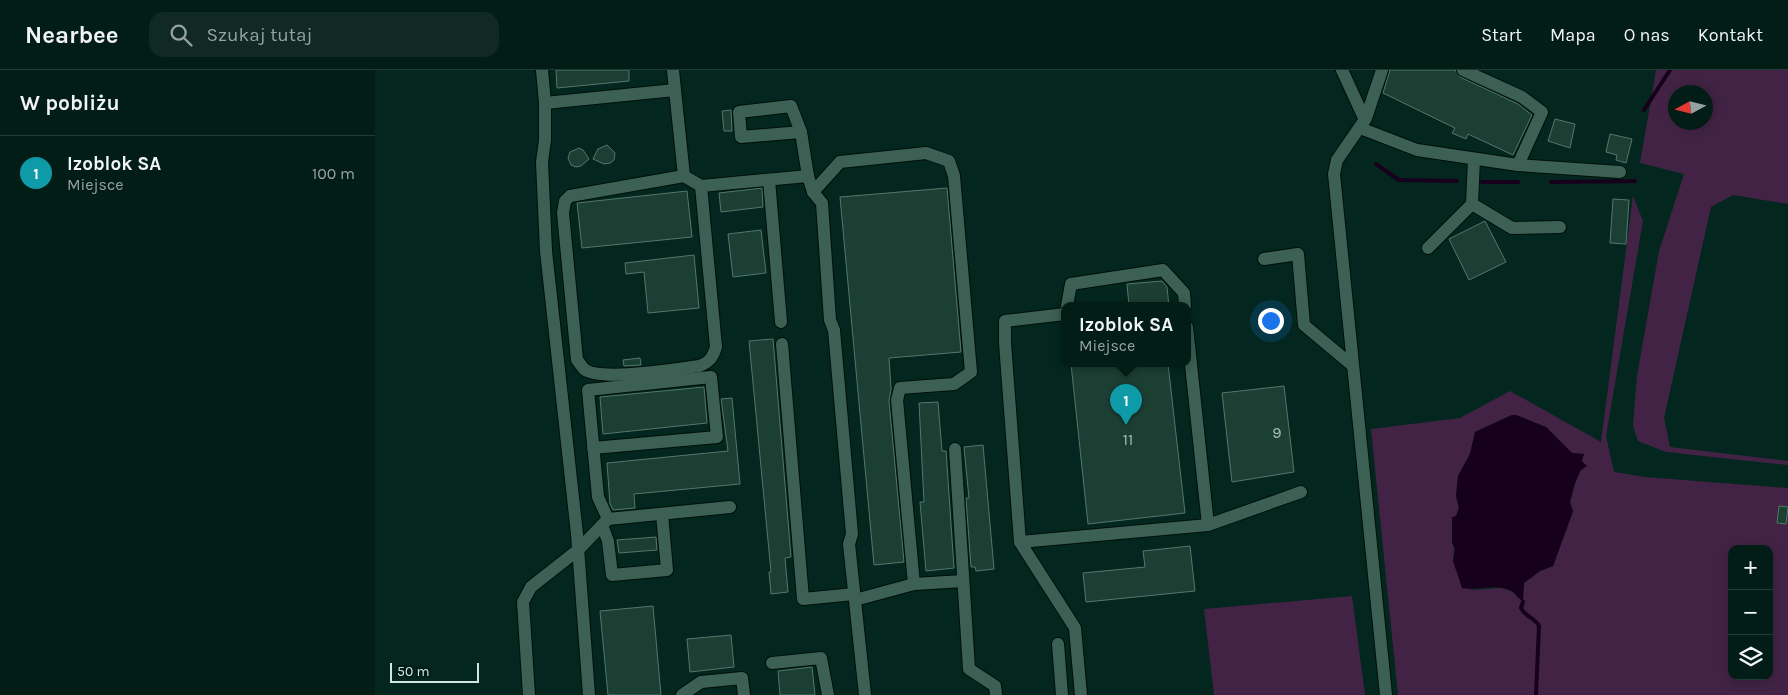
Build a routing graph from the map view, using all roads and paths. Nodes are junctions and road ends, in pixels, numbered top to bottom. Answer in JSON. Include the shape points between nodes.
{"nodes":[{"id":1,"x":542,"y":70,"type":"edge"},
{"id":2,"x":673,"y":70,"type":"edge"},
{"id":3,"x":1342,"y":70,"type":"edge"},
{"id":4,"x":1382,"y":70,"type":"edge"},
{"id":5,"x":1463,"y":70,"type":"edge"},
{"id":6,"x":675,"y":90,"type":"junction"},
{"id":7,"x":545,"y":103,"type":"junction"},
{"id":8,"x":1362,"y":124,"type":"junction"},
{"id":9,"x":801,"y":132,"type":"junction"},
{"id":10,"x":1474,"y":159,"type":"junction"},
{"id":11,"x":1518,"y":164,"type":"junction"},
{"id":12,"x":1620,"y":172,"type":"dead end"},
{"id":13,"x":684,"y":176,"type":"junction"},
{"id":14,"x":807,"y":176,"type":"junction"},
{"id":15,"x":769,"y":180,"type":"junction"},
{"id":16,"x":701,"y":186,"type":"junction"},
{"id":17,"x":813,"y":192,"type":"junction"},
{"id":18,"x":1471,"y":204,"type":"junction"},
{"id":19,"x":1560,"y":228,"type":"dead end"},
{"id":20,"x":1428,"y":248,"type":"dead end"},
{"id":21,"x":1265,"y":260,"type":"dead end"},
{"id":22,"x":1068,"y":302,"type":"edge"},
{"id":23,"x":1185,"y":302,"type":"edge"},
{"id":24,"x":1061,"y":314,"type":"edge"},
{"id":25,"x":781,"y":322,"type":"dead end"},
{"id":26,"x":781,"y":344,"type":"dead end"},
{"id":27,"x":1191,"y":365,"type":"edge"},
{"id":28,"x":1353,"y":366,"type":"junction"},
{"id":29,"x":593,"y":448,"type":"junction"},
{"id":30,"x":955,"y":450,"type":"dead end"},
{"id":31,"x":1301,"y":492,"type":"dead end"},
{"id":32,"x":730,"y":507,"type":"dead end"},
{"id":33,"x":662,"y":514,"type":"junction"},
{"id":34,"x":605,"y":522,"type":"junction"},
{"id":35,"x":1208,"y":525,"type":"junction"},
{"id":36,"x":1020,"y":542,"type":"junction"},
{"id":37,"x":578,"y":550,"type":"junction"},
{"id":38,"x":963,"y":581,"type":"junction"},
{"id":39,"x":914,"y":584,"type":"junction"},
{"id":40,"x":855,"y":597,"type":"junction"},
{"id":41,"x":1058,"y":644,"type":"dead end"},
{"id":42,"x":772,"y":663,"type":"dead end"},
{"id":43,"x":529,"y":695,"type":"edge"},
{"id":44,"x":589,"y":695,"type":"edge"},
{"id":45,"x":682,"y":695,"type":"edge"},
{"id":46,"x":744,"y":695,"type":"edge"},
{"id":47,"x":828,"y":695,"type":"edge"},
{"id":48,"x":865,"y":695,"type":"edge"},
{"id":49,"x":996,"y":695,"type":"edge"},
{"id":50,"x":1062,"y":695,"type":"edge"},
{"id":51,"x":1081,"y":695,"type":"edge"},
{"id":52,"x":1387,"y":695,"type":"edge"}],
"edges":[{"from":1,"to":7,"type":"lane"},
{"from":2,"to":6,"type":"lane"},
{"from":3,"to":8,"type":"lane"},
{"from":4,"to":8,"type":"lane"},
{"from":5,"to":11,"type":"lane","via":[[1522,97],[1543,112]]},
{"from":6,"to":7,"type":"lane"},
{"from":6,"to":13,"type":"lane"},
{"from":7,"to":37,"type":"lane","via":[[542,162],[546,251]]},
{"from":8,"to":10,"type":"lane","via":[[1417,150]]},
{"from":8,"to":28,"type":"lane","via":[[1337,160],[1333,174]]},
{"from":9,"to":9,"type":"lane","via":[[791,106],[739,112],[741,137]]},
{"from":9,"to":14,"type":"lane"},
{"from":10,"to":11,"type":"lane"},
{"from":10,"to":18,"type":"lane"},
{"from":11,"to":12,"type":"lane"},
{"from":13,"to":16,"type":"lane"},
{"from":13,"to":16,"type":"lane","via":[[575,194],[565,201],[563,213],[575,346],[577,360],[585,370],[623,375],[699,366],[713,357],[716,347]]},
{"from":14,"to":15,"type":"lane"},
{"from":14,"to":17,"type":"lane"},
{"from":15,"to":16,"type":"lane"},
{"from":15,"to":25,"type":"lane"},
{"from":17,"to":39,"type":"lane","via":[[840,162],[926,153],[949,160],[954,176],[971,372],[954,384],[900,388],[897,400]]},
{"from":17,"to":40,"type":"lane","via":[[821,203]]},
{"from":18,"to":19,"type":"lane","via":[[1512,228]]},
{"from":18,"to":20,"type":"lane"},
{"from":21,"to":28,"type":"lane","via":[[1298,254],[1304,326]]},
{"from":22,"to":23,"type":"lane","via":[[1071,284],[1163,270],[1184,293]]},
{"from":24,"to":36,"type":"lane","via":[[1005,321]]},
{"from":26,"to":40,"type":"lane","via":[[803,599]]},
{"from":27,"to":35,"type":"lane"},
{"from":28,"to":52,"type":"lane"},
{"from":29,"to":29,"type":"lane","via":[[588,390],[711,377],[717,437]]},
{"from":29,"to":34,"type":"lane","via":[[598,497]]},
{"from":30,"to":38,"type":"lane"},
{"from":31,"to":35,"type":"lane"},
{"from":32,"to":33,"type":"lane"},
{"from":33,"to":34,"type":"lane"},
{"from":33,"to":34,"type":"lane","via":[[667,570],[612,575]]},
{"from":34,"to":37,"type":"lane"},
{"from":35,"to":36,"type":"lane"},
{"from":36,"to":51,"type":"lane","via":[[1075,628]]},
{"from":37,"to":43,"type":"lane","via":[[531,587],[523,602]]},
{"from":37,"to":44,"type":"lane"},
{"from":38,"to":39,"type":"lane"},
{"from":38,"to":49,"type":"lane","via":[[969,669],[995,686]]},
{"from":39,"to":40,"type":"lane"},
{"from":40,"to":48,"type":"lane"},
{"from":41,"to":50,"type":"lane"},
{"from":42,"to":47,"type":"lane","via":[[821,658]]},
{"from":45,"to":46,"type":"lane","via":[[701,682],[742,678]]}]}
